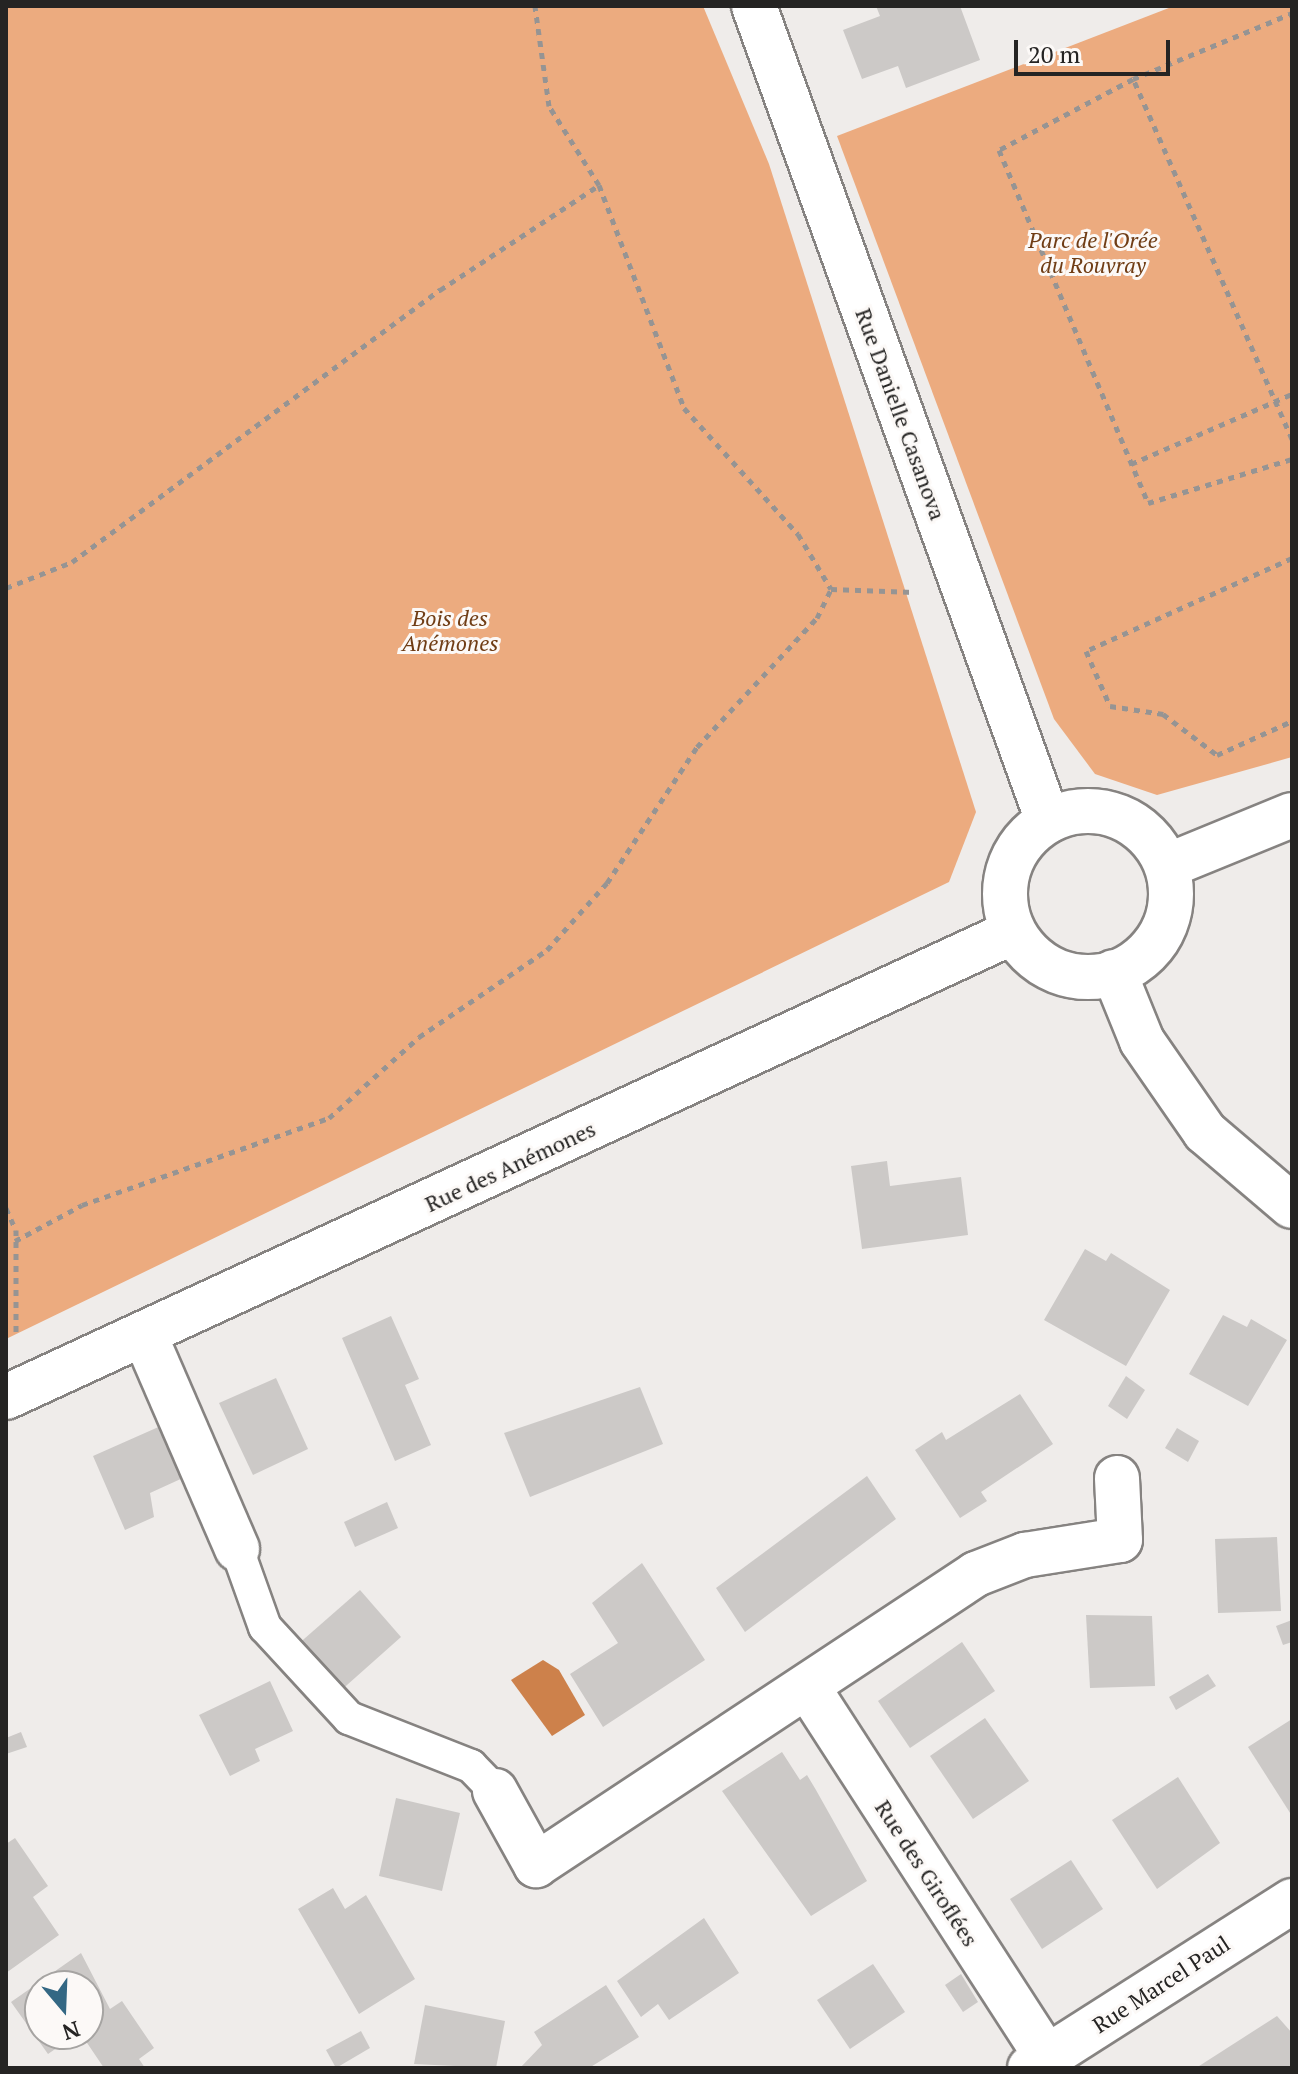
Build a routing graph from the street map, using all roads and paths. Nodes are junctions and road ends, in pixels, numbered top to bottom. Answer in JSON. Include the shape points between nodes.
{"nodes":[{"id":1,"x":535,"y":6,"type":"edge"},
{"id":2,"x":754,"y":6,"type":"edge"},
{"id":3,"x":1292,"y":13,"type":"edge"},
{"id":4,"x":1133,"y":79,"type":"junction"},
{"id":5,"x":599,"y":185,"type":"junction"},
{"id":6,"x":1292,"y":394,"type":"edge"},
{"id":7,"x":1276,"y":401,"type":"junction"},
{"id":8,"x":1292,"y":439,"type":"edge"},
{"id":9,"x":1292,"y":459,"type":"edge"},
{"id":10,"x":1131,"y":464,"type":"junction"},
{"id":11,"x":1292,"y":558,"type":"edge"},
{"id":12,"x":6,"y":588,"type":"edge"},
{"id":13,"x":831,"y":589,"type":"junction"},
{"id":14,"x":966,"y":594,"type":"junction"},
{"id":15,"x":1292,"y":721,"type":"edge"},
{"id":16,"x":1292,"y":815,"type":"edge"},
{"id":17,"x":1048,"y":821,"type":"junction"},
{"id":18,"x":1167,"y":866,"type":"junction"},
{"id":19,"x":1013,"y":932,"type":"junction"},
{"id":20,"x":1114,"y":972,"type":"junction"},
{"id":21,"x":1292,"y":1206,"type":"edge"},
{"id":22,"x":6,"y":1208,"type":"edge"},
{"id":23,"x":15,"y":1241,"type":"junction"},
{"id":24,"x":12,"y":1336,"type":"dead end"},
{"id":25,"x":145,"y":1336,"type":"junction"},
{"id":26,"x":6,"y":1397,"type":"edge"},
{"id":27,"x":1117,"y":1478,"type":"dead end"},
{"id":28,"x":237,"y":1549,"type":"joint"},
{"id":29,"x":808,"y":1688,"type":"junction"},
{"id":30,"x":495,"y":1791,"type":"joint"},
{"id":31,"x":1292,"y":1901,"type":"edge"},
{"id":32,"x":1034,"y":2065,"type":"edge"}],
"edges":[{"from":1,"to":5,"type":"path","via":[[549,106]]},
{"from":2,"to":14,"type":"street","name":"Rue Danielle Casanova"},
{"from":3,"to":4,"type":"path"},
{"from":4,"to":7,"type":"path"},
{"from":4,"to":10,"type":"path","via":[[999,150]]},
{"from":5,"to":12,"type":"path","via":[[440,290],[72,562]]},
{"from":5,"to":13,"type":"path","via":[[684,408],[798,534]]},
{"from":6,"to":7,"type":"path"},
{"from":7,"to":8,"type":"path"},
{"from":7,"to":10,"type":"path"},
{"from":9,"to":10,"type":"path","via":[[1148,503]]},
{"from":11,"to":15,"type":"path","via":[[1086,651],[1110,706],[1163,714],[1217,755]]},
{"from":13,"to":14,"type":"path"},
{"from":13,"to":23,"type":"path","via":[[817,618],[697,747],[607,883],[547,950],[419,1037],[329,1118],[82,1205]]},
{"from":14,"to":17,"type":"street","name":"Rue Danielle Casanova"},
{"from":16,"to":18,"type":"street"},
{"from":17,"to":18,"type":"street","via":[[1077,812],[1124,819],[1149,837]]},
{"from":17,"to":19,"type":"street","via":[[1013,860],[1005,892]]},
{"from":18,"to":20,"type":"street","via":[[1172,891],[1164,931],[1144,958]]},
{"from":19,"to":20,"type":"street","via":[[1053,970],[1080,978]]},
{"from":19,"to":25,"type":"street","name":"Rue des Anémones"},
{"from":20,"to":21,"type":"street","via":[[1142,1041],[1205,1132]]},
{"from":22,"to":23,"type":"path"},
{"from":23,"to":24,"type":"path"},
{"from":25,"to":26,"type":"street","name":"Rue des Anémones"},
{"from":25,"to":28,"type":"street"},
{"from":27,"to":29,"type":"street","via":[[1120,1540],[1025,1555],[976,1574]]},
{"from":28,"to":30,"type":"street","via":[[265,1627],[349,1718],[471,1766]]},
{"from":29,"to":30,"type":"street","via":[[536,1865]]},
{"from":29,"to":32,"type":"street","name":"Rue des Giroflées"},
{"from":31,"to":32,"type":"street","name":"Rue Marcel Paul"}]}
